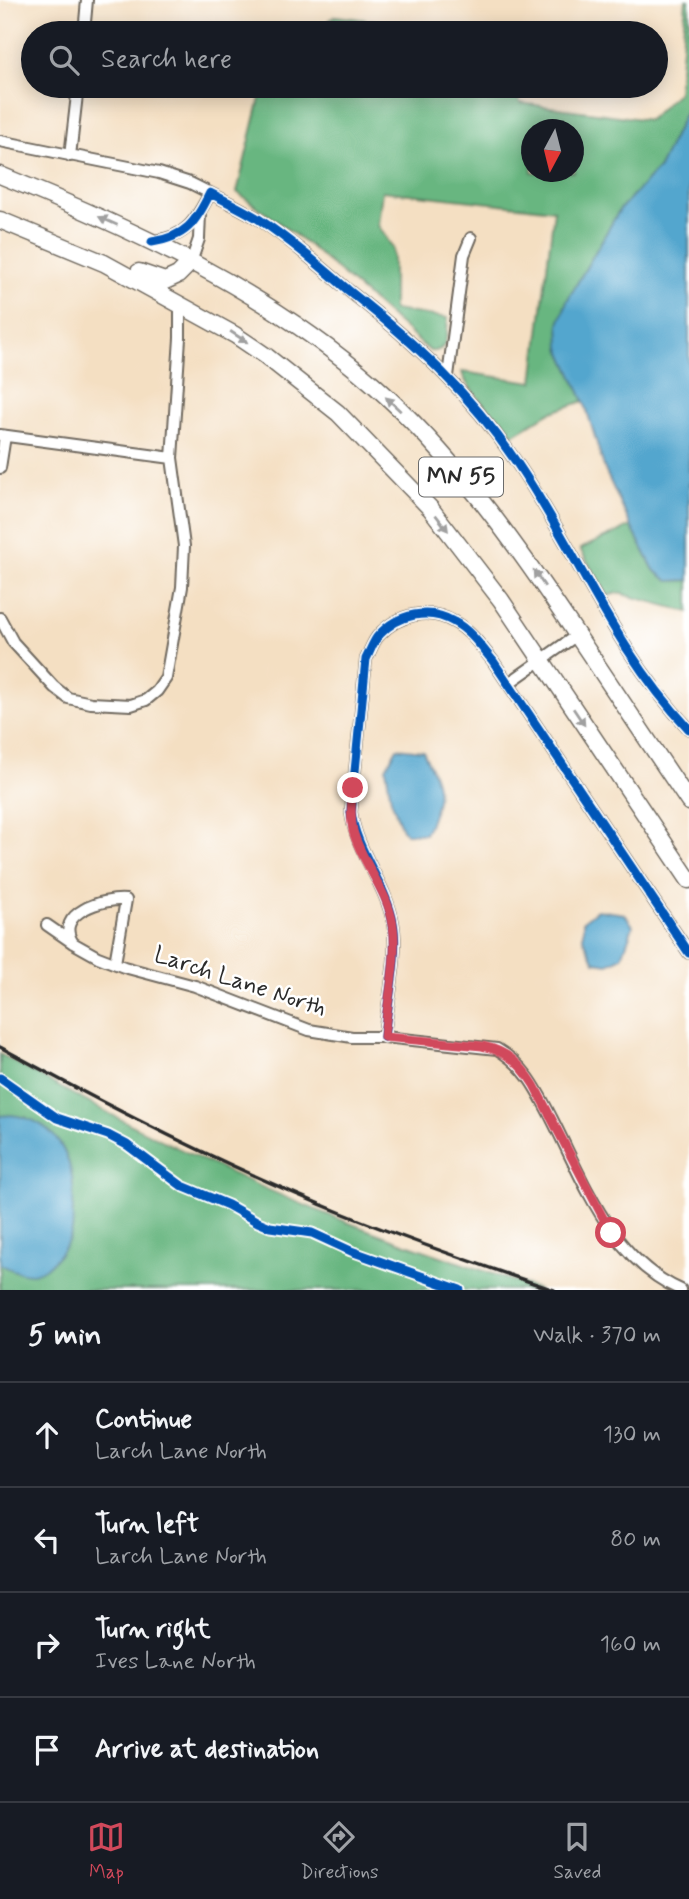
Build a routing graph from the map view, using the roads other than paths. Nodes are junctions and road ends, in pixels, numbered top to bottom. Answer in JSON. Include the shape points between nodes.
{"nodes":[{"id":1,"x":87,"y":0,"type":"edge"},
{"id":2,"x":85,"y":21,"type":"edge"},
{"id":3,"x":77,"y":98,"type":"edge"},
{"id":4,"x":0,"y":141,"type":"edge"},
{"id":5,"x":70,"y":156,"type":"junction"},
{"id":6,"x":0,"y":175,"type":"edge"},
{"id":7,"x":210,"y":193,"type":"junction"},
{"id":8,"x":200,"y":213,"type":"junction"},
{"id":9,"x":0,"y":220,"type":"edge"},
{"id":10,"x":38,"y":236,"type":"junction"},
{"id":11,"x":471,"y":238,"type":"dead end"},
{"id":12,"x":152,"y":242,"type":"junction"},
{"id":13,"x":191,"y":262,"type":"junction"},
{"id":14,"x":180,"y":303,"type":"junction"},
{"id":15,"x":448,"y":376,"type":"junction"},
{"id":16,"x":2,"y":435,"type":"edge"},
{"id":17,"x":172,"y":458,"type":"junction"},
{"id":18,"x":0,"y":468,"type":"edge"},
{"id":19,"x":0,"y":618,"type":"edge"},
{"id":20,"x":577,"y":635,"type":"junction"},
{"id":21,"x":541,"y":660,"type":"junction"},
{"id":22,"x":509,"y":683,"type":"junction"},
{"id":23,"x":689,"y":729,"type":"edge"},
{"id":24,"x":689,"y":802,"type":"edge"},
{"id":25,"x":689,"y":880,"type":"edge"},
{"id":26,"x":47,"y":925,"type":"dead end"},
{"id":27,"x":74,"y":943,"type":"junction"},
{"id":28,"x":689,"y":953,"type":"edge"},
{"id":29,"x":115,"y":963,"type":"junction"},
{"id":30,"x":384,"y":1037,"type":"junction"},
{"id":31,"x":681,"y":1290,"type":"edge"}],
"edges":[{"from":1,"to":2,"type":"street"},
{"from":3,"to":5,"type":"street"},
{"from":4,"to":5,"type":"street"},
{"from":5,"to":7,"type":"street","via":[[159,173]]},
{"from":12,"to":6,"type":"highway","number":"MN 55","one_way":true},
{"from":7,"to":8,"type":"street"},
{"from":7,"to":15,"type":"street","via":[[257,218],[292,244],[405,335]]},
{"from":8,"to":12,"type":"street","via":[[186,230]]},
{"from":8,"to":13,"type":"street","via":[[199,239]]},
{"from":9,"to":10,"type":"highway","number":"MN 55"},
{"from":10,"to":13,"type":"highway","via":[[46,232],[56,235],[165,281]]},
{"from":10,"to":14,"type":"highway","number":"MN 55"},
{"from":11,"to":15,"type":"street","via":[[464,255]]},
{"from":12,"to":13,"type":"highway","number":"MN 55"},
{"from":20,"to":13,"type":"highway","number":"MN 55","one_way":true,"via":[[508,536],[411,421],[292,322]]},
{"from":14,"to":17,"type":"street"},
{"from":14,"to":21,"type":"highway","number":"MN 55","one_way":true,"via":[[266,356],[338,413],[431,509]]},
{"from":15,"to":23,"type":"street","via":[[519,465],[615,633]]},
{"from":16,"to":17,"type":"street"},
{"from":16,"to":18,"type":"street"},
{"from":17,"to":19,"type":"street","via":[[179,497],[183,587],[166,678],[157,691],[131,705],[68,698],[13,642]]},
{"from":20,"to":21,"type":"street"},
{"from":20,"to":24,"type":"highway","number":"MN 55"},
{"from":21,"to":22,"type":"street"},
{"from":21,"to":25,"type":"highway","number":"MN 55","one_way":true},
{"from":22,"to":28,"type":"street"},
{"from":22,"to":30,"type":"street","via":[[468,632],[437,615],[416,614],[396,621],[377,637],[366,659],[351,812],[354,832],[393,923],[395,946]]},
{"from":26,"to":27,"type":"street","name":"Larch Lane North"},
{"from":27,"to":29,"type":"street","name":"Larch Lane North"},
{"from":27,"to":29,"type":"street","via":[[69,928],[85,907],[126,900]]},
{"from":29,"to":30,"type":"street","name":"Larch Lane North","via":[[195,986],[309,1030]]},
{"from":30,"to":31,"type":"street","name":"Larch Lane North","via":[[482,1046],[512,1058],[534,1085],[611,1233],[645,1269]]}]}
